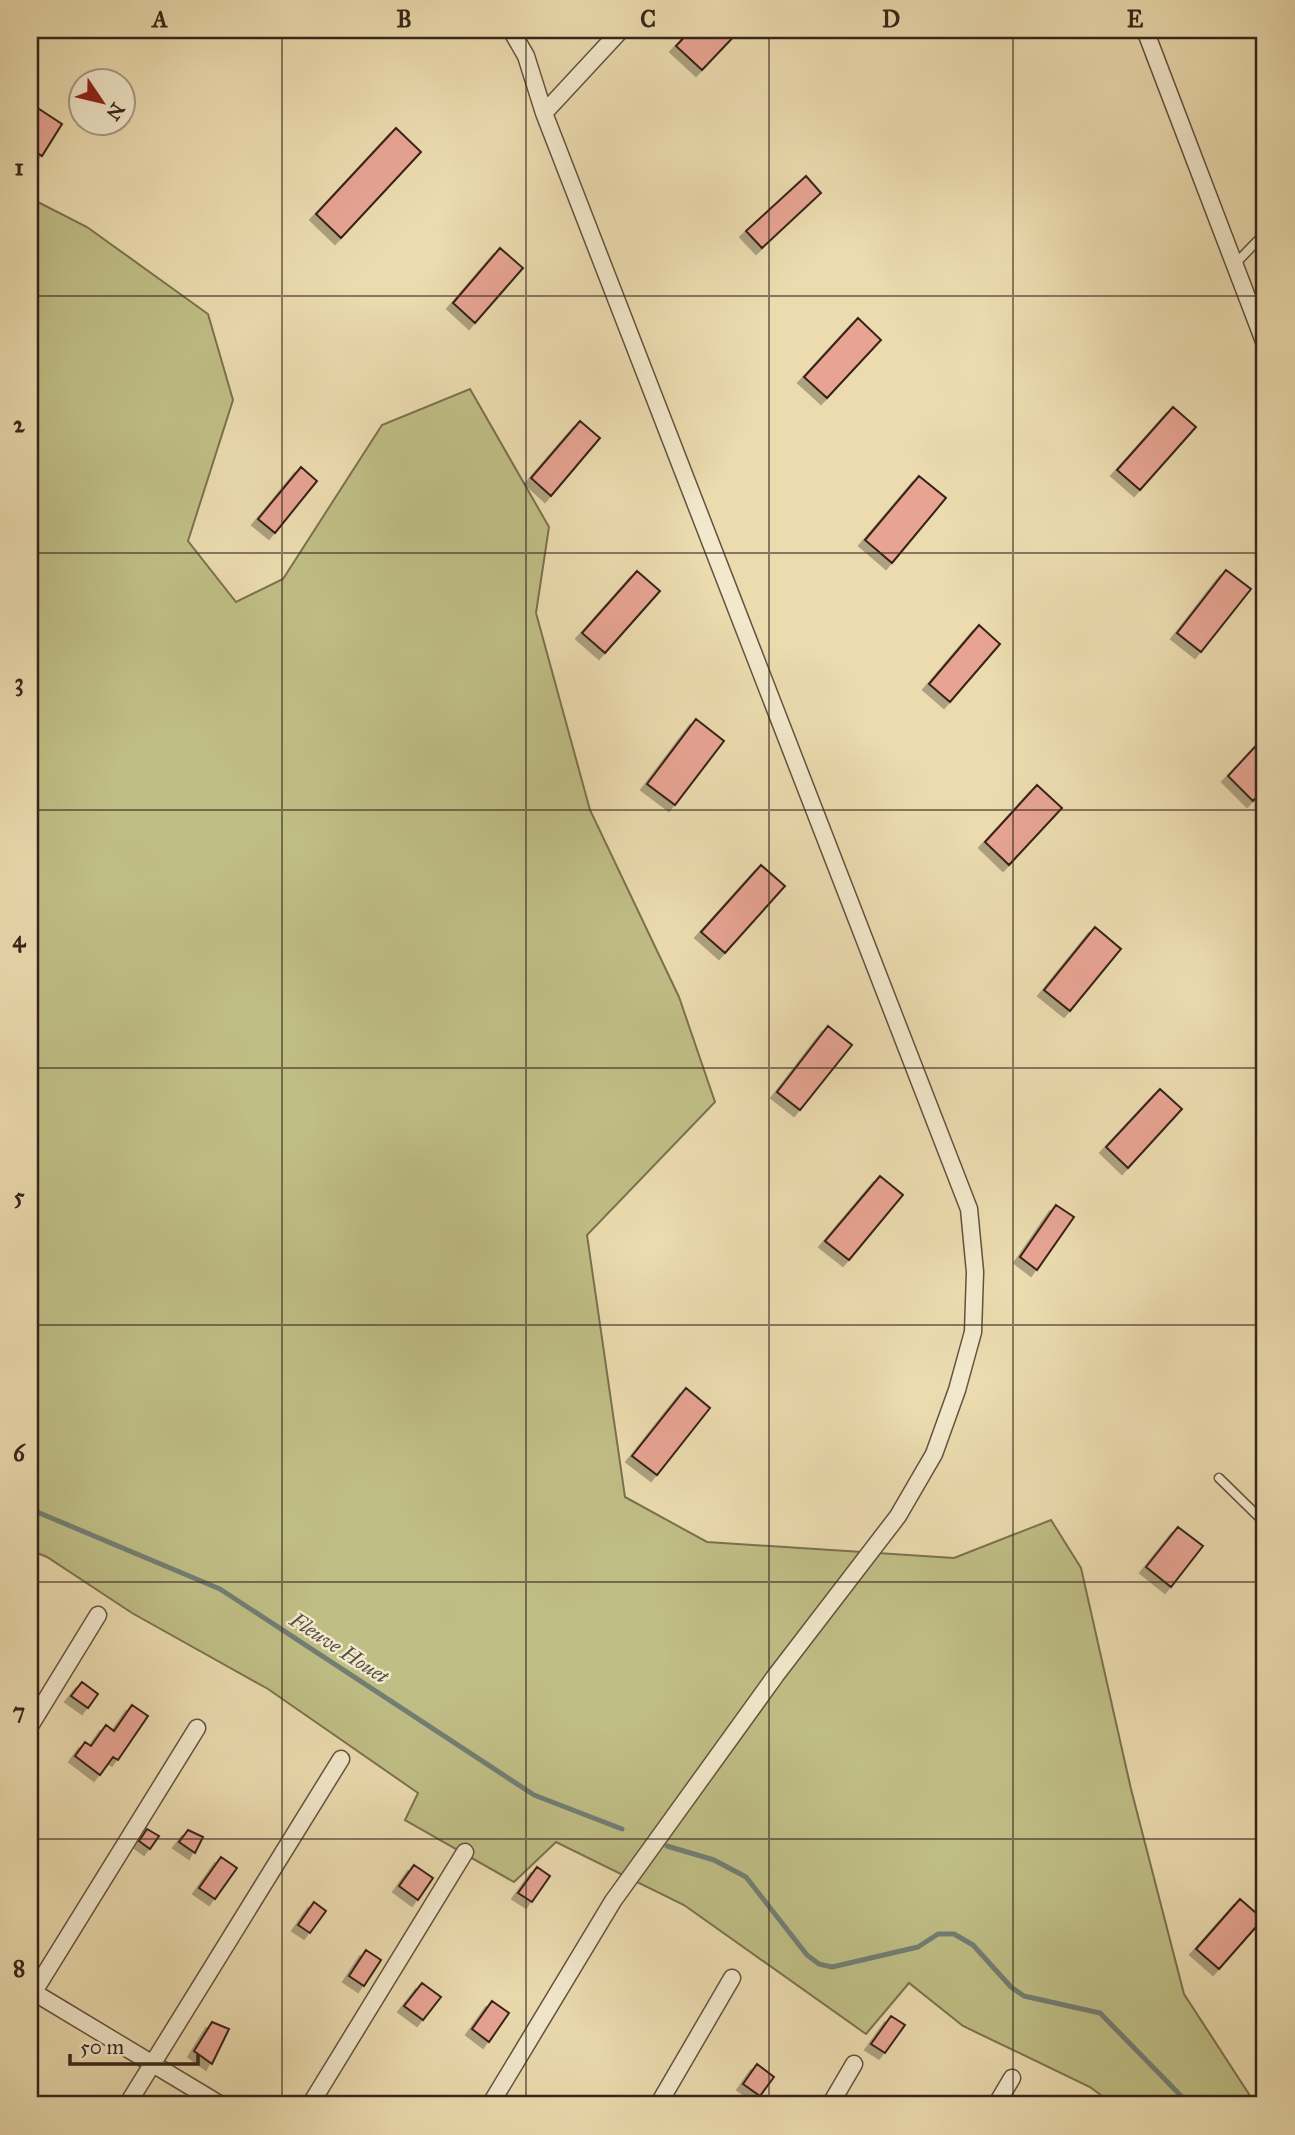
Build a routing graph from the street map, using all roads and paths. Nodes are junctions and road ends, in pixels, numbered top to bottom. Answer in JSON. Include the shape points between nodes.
{"nodes":[{"id":1,"x":511,"y":30,"type":"edge"},
{"id":2,"x":621,"y":30,"type":"edge"},
{"id":3,"x":1145,"y":30,"type":"edge"},
{"id":4,"x":544,"y":113,"type":"junction"},
{"id":5,"x":1265,"y":233,"type":"edge"},
{"id":6,"x":1235,"y":264,"type":"junction"},
{"id":7,"x":1265,"y":344,"type":"edge"},
{"id":8,"x":1219,"y":1478,"type":"dead end"},
{"id":9,"x":1265,"y":1523,"type":"edge"},
{"id":10,"x":98,"y":1615,"type":"dead end"},
{"id":11,"x":30,"y":1727,"type":"edge"},
{"id":12,"x":197,"y":1728,"type":"dead end"},
{"id":13,"x":341,"y":1759,"type":"dead end"},
{"id":14,"x":465,"y":1852,"type":"dead end"},
{"id":15,"x":732,"y":1978,"type":"dead end"},
{"id":16,"x":31,"y":1994,"type":"edge"},
{"id":17,"x":853,"y":2064,"type":"dead end"},
{"id":18,"x":152,"y":2065,"type":"junction"},
{"id":19,"x":1012,"y":2078,"type":"dead end"},
{"id":20,"x":127,"y":2105,"type":"edge"},
{"id":21,"x":221,"y":2105,"type":"edge"},
{"id":22,"x":310,"y":2105,"type":"edge"},
{"id":23,"x":490,"y":2105,"type":"edge"},
{"id":24,"x":658,"y":2105,"type":"edge"},
{"id":25,"x":830,"y":2105,"type":"edge"},
{"id":26,"x":996,"y":2105,"type":"edge"}],
"edges":[{"from":1,"to":4,"type":"street","via":[[526,57]]},
{"from":2,"to":4,"type":"street"},
{"from":3,"to":6,"type":"street"},
{"from":4,"to":23,"type":"street","via":[[969,1209],[975,1272],[973,1332],[957,1391],[934,1454],[904,1506],[612,1901]]},
{"from":5,"to":6,"type":"lane"},
{"from":6,"to":7,"type":"street"},
{"from":8,"to":9,"type":"lane"},
{"from":10,"to":11,"type":"street"},
{"from":12,"to":16,"type":"street"},
{"from":13,"to":18,"type":"street"},
{"from":14,"to":22,"type":"street"},
{"from":15,"to":24,"type":"street"},
{"from":16,"to":18,"type":"street"},
{"from":17,"to":25,"type":"street"},
{"from":18,"to":20,"type":"street"},
{"from":18,"to":21,"type":"street"},
{"from":19,"to":26,"type":"street"}]}
